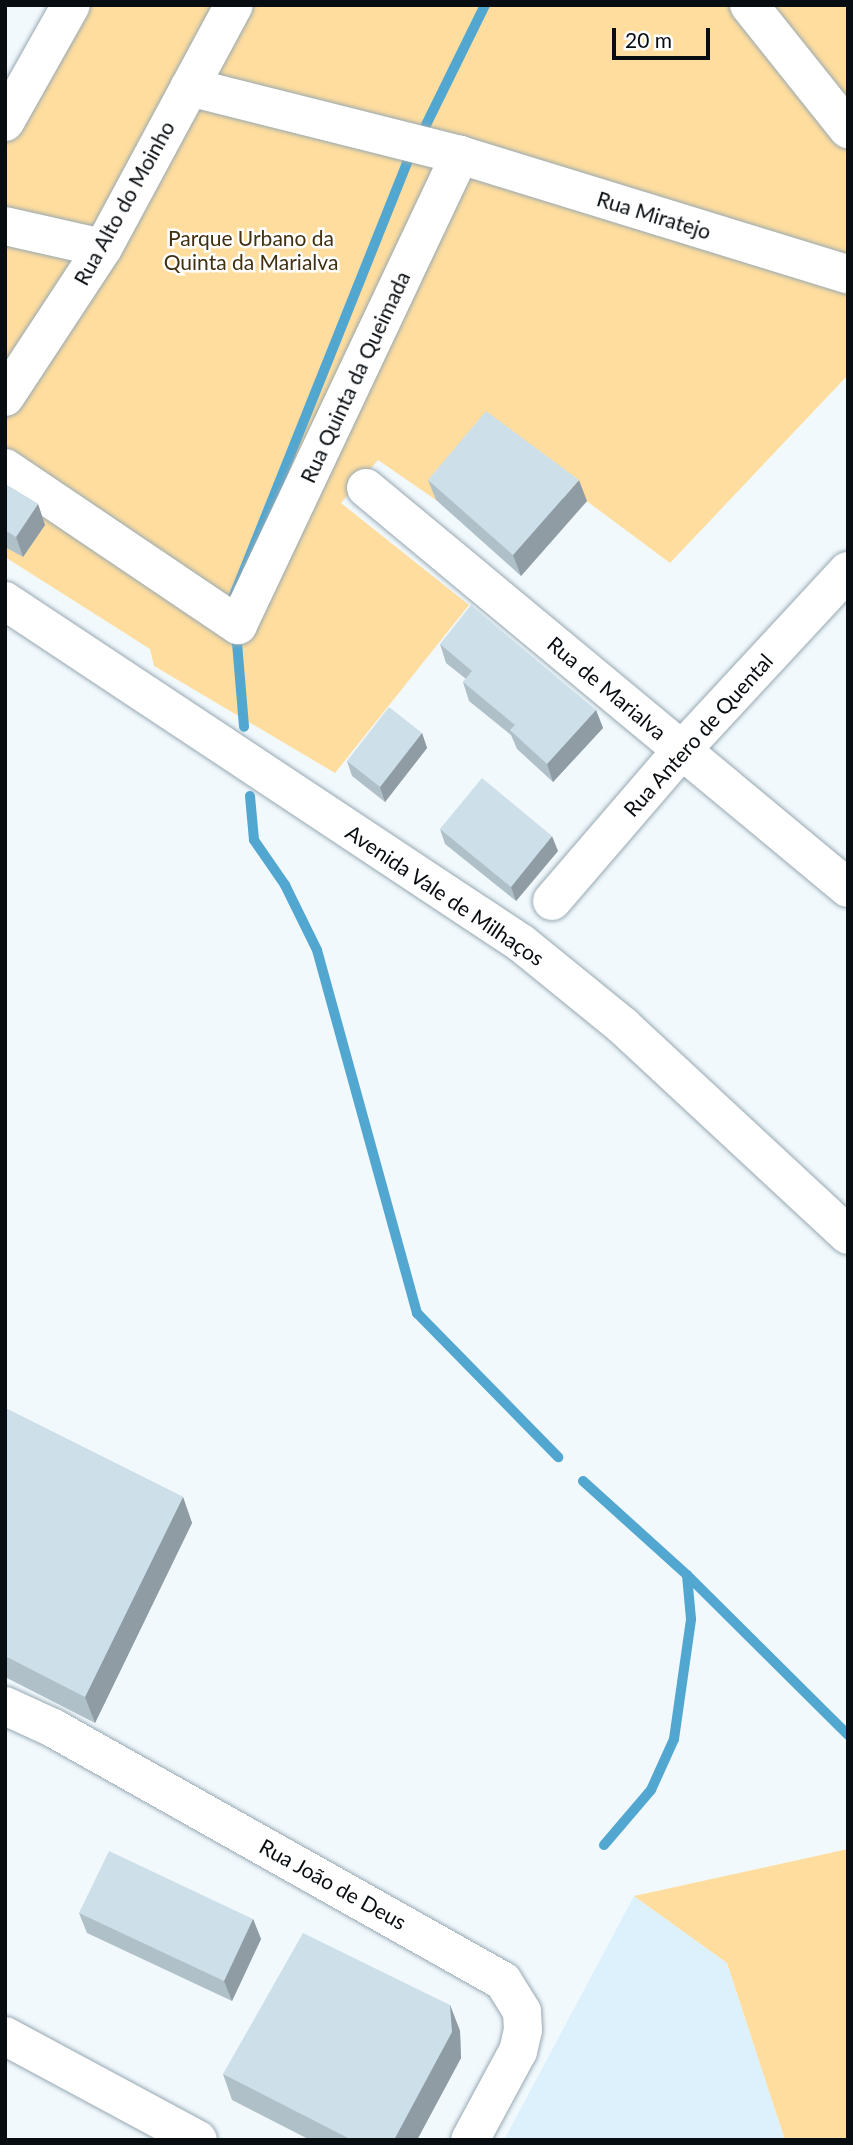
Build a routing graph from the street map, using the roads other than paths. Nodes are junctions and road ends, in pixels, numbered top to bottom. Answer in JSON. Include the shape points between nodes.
{"nodes":[{"id":1,"x":71,"y":5,"type":"edge"},
{"id":2,"x":234,"y":5,"type":"edge"},
{"id":3,"x":749,"y":5,"type":"edge"},
{"id":4,"x":189,"y":88,"type":"junction"},
{"id":5,"x":5,"y":122,"type":"edge"},
{"id":6,"x":848,"y":129,"type":"edge"},
{"id":7,"x":447,"y":152,"type":"junction"},
{"id":8,"x":5,"y":226,"type":"edge"},
{"id":9,"x":103,"y":248,"type":"junction"},
{"id":10,"x":848,"y":274,"type":"edge"},
{"id":11,"x":5,"y":397,"type":"edge"},
{"id":12,"x":5,"y":468,"type":"edge"},
{"id":13,"x":366,"y":488,"type":"dead end"},
{"id":14,"x":848,"y":571,"type":"edge"},
{"id":15,"x":5,"y":601,"type":"edge"},
{"id":16,"x":682,"y":750,"type":"junction"},
{"id":17,"x":848,"y":888,"type":"edge"},
{"id":18,"x":552,"y":901,"type":"dead end"},
{"id":19,"x":848,"y":1235,"type":"edge"},
{"id":20,"x":5,"y":1706,"type":"edge"},
{"id":21,"x":5,"y":2036,"type":"edge"},
{"id":22,"x":198,"y":2140,"type":"edge"},
{"id":23,"x":470,"y":2140,"type":"edge"}],
"edges":[{"from":1,"to":5,"type":"street"},
{"from":2,"to":4,"type":"street","name":"Rua Alto do Moinho"},
{"from":3,"to":6,"type":"street"},
{"from":4,"to":7,"type":"street","name":"Rua Miratejo"},
{"from":4,"to":9,"type":"street","name":"Rua Alto do Moinho"},
{"from":7,"to":10,"type":"street","name":"Rua Miratejo"},
{"from":7,"to":12,"type":"street","name":"Rua Quinta da Queimada","via":[[229,618]]},
{"from":8,"to":9,"type":"street"},
{"from":9,"to":11,"type":"street","name":"Rua Alto do Moinho"},
{"from":13,"to":16,"type":"street","name":"Rua de Marialva"},
{"from":14,"to":16,"type":"street","name":"Rua Antero de Quental"},
{"from":15,"to":19,"type":"street","name":"Avenida Vale de Milhaços","via":[[521,943],[623,1026]]},
{"from":16,"to":17,"type":"street","name":"Rua de Marialva"},
{"from":16,"to":18,"type":"street","name":"Rua Antero de Quental"},
{"from":20,"to":23,"type":"street","name":"Rua João de Deus","via":[[53,1728],[503,1981],[522,2012],[523,2030],[518,2051]]},
{"from":21,"to":22,"type":"street"}]}
